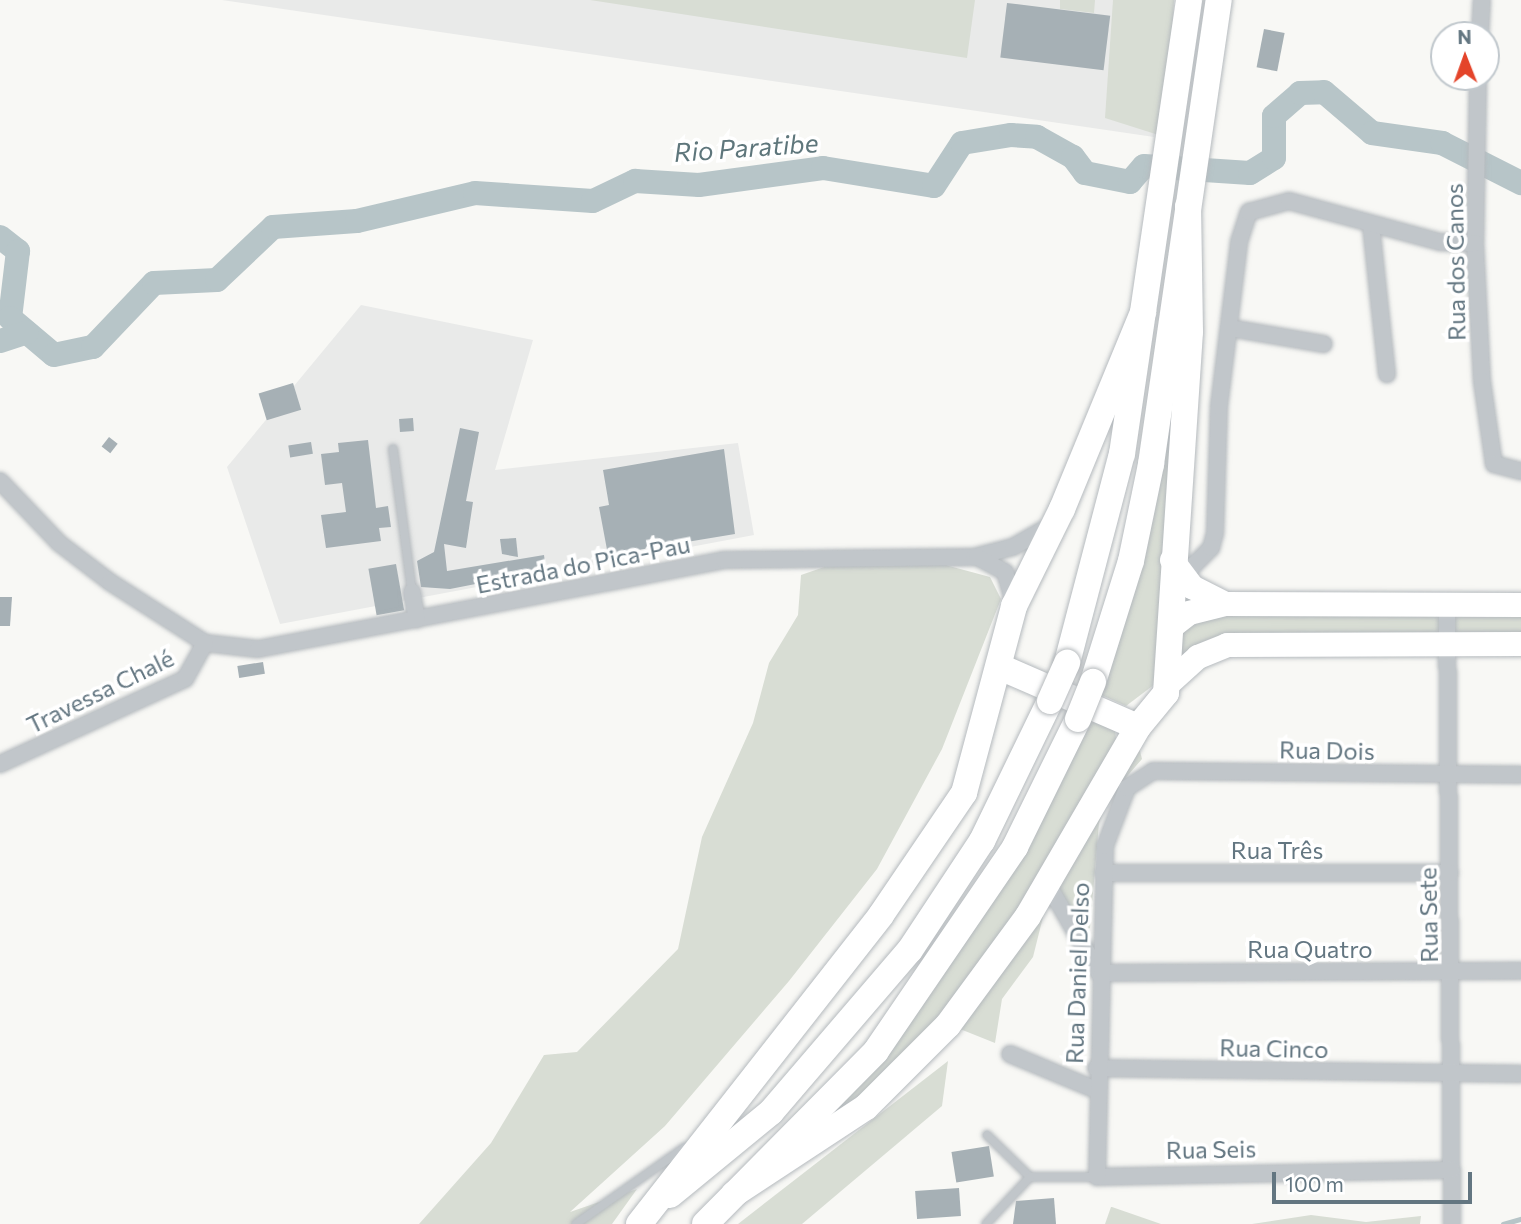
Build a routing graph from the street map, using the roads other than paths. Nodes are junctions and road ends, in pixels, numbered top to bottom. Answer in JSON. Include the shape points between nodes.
{"nodes":[{"id":1,"x":1189,"y":0,"type":"edge"},
{"id":2,"x":1219,"y":0,"type":"edge"},
{"id":3,"x":1482,"y":0,"type":"edge"},
{"id":4,"x":1481,"y":21,"type":"edge"},
{"id":5,"x":1478,"y":91,"type":"edge"},
{"id":6,"x":1190,"y":196,"type":"junction"},
{"id":7,"x":1371,"y":225,"type":"junction"},
{"id":8,"x":1475,"y":243,"type":"junction"},
{"id":9,"x":1143,"y":312,"type":"junction"},
{"id":10,"x":1230,"y":328,"type":"junction"},
{"id":11,"x":1324,"y":344,"type":"dead end"},
{"id":12,"x":1387,"y":374,"type":"dead end"},
{"id":13,"x":393,"y":449,"type":"dead end"},
{"id":14,"x":1521,"y":471,"type":"edge"},
{"id":15,"x":0,"y":481,"type":"edge"},
{"id":16,"x":1062,"y":509,"type":"junction"},
{"id":17,"x":974,"y":557,"type":"junction"},
{"id":18,"x":1177,"y":568,"type":"junction"},
{"id":19,"x":412,"y":592,"type":"joint"},
{"id":20,"x":1225,"y":604,"type":"junction"},
{"id":21,"x":1447,"y":605,"type":"junction"},
{"id":22,"x":1521,"y":605,"type":"edge"},
{"id":23,"x":1014,"y":606,"type":"junction"},
{"id":24,"x":417,"y":620,"type":"junction"},
{"id":25,"x":1170,"y":628,"type":"junction"},
{"id":26,"x":205,"y":643,"type":"junction"},
{"id":27,"x":1521,"y":644,"type":"edge"},
{"id":28,"x":1448,"y":645,"type":"junction"},
{"id":29,"x":1000,"y":667,"type":"junction"},
{"id":30,"x":1167,"y":685,"type":"junction"},
{"id":31,"x":1138,"y":727,"type":"junction"},
{"id":32,"x":0,"y":764,"type":"edge"},
{"id":33,"x":1450,"y":774,"type":"junction"},
{"id":34,"x":1521,"y":775,"type":"edge"},
{"id":35,"x":1134,"y":778,"type":"joint"},
{"id":36,"x":1103,"y":873,"type":"junction"},
{"id":37,"x":1450,"y":873,"type":"junction"},
{"id":38,"x":1047,"y":883,"type":"junction"},
{"id":39,"x":1521,"y":971,"type":"edge"},
{"id":40,"x":1099,"y":973,"type":"junction"},
{"id":41,"x":1452,"y":973,"type":"junction"},
{"id":42,"x":1010,"y":1054,"type":"dead end"},
{"id":43,"x":1096,"y":1068,"type":"junction"},
{"id":44,"x":1450,"y":1074,"type":"junction"},
{"id":45,"x":1521,"y":1074,"type":"edge"},
{"id":46,"x":1096,"y":1090,"type":"junction"},
{"id":47,"x":718,"y":1116,"type":"junction"},
{"id":48,"x":987,"y":1135,"type":"dead end"},
{"id":49,"x":1451,"y":1170,"type":"junction"},
{"id":50,"x":1030,"y":1177,"type":"junction"},
{"id":51,"x":1097,"y":1177,"type":"junction"},
{"id":52,"x":734,"y":1194,"type":"junction"},
{"id":53,"x":644,"y":1218,"type":"edge"},
{"id":54,"x":576,"y":1224,"type":"edge"},
{"id":55,"x":705,"y":1224,"type":"edge"},
{"id":56,"x":986,"y":1224,"type":"edge"},
{"id":57,"x":1451,"y":1224,"type":"edge"}],
"edges":[{"from":1,"to":9,"type":"highway"},
{"from":2,"to":6,"type":"highway"},
{"from":3,"to":4,"type":"street"},
{"from":5,"to":8,"type":"street","name":"Rua dos Canos"},
{"from":6,"to":18,"type":"highway","via":[[1191,332]]},
{"from":6,"to":52,"type":"highway","bridge":true,"via":[[1152,464],[1093,682],[1078,719],[1015,847],[951,950],[876,1051]]},
{"from":7,"to":8,"type":"street"},
{"from":7,"to":10,"type":"street","via":[[1289,201],[1249,212],[1239,242]]},
{"from":7,"to":12,"type":"street"},
{"from":8,"to":14,"type":"street","name":"Rua dos Canos","via":[[1494,464]]},
{"from":9,"to":16,"type":"highway"},
{"from":9,"to":53,"type":"highway","bridge":true,"via":[[1107,525],[1067,663],[982,841],[910,950],[771,1112]]},
{"from":10,"to":11,"type":"street"},
{"from":10,"to":18,"type":"street","via":[[1215,533],[1211,548]]},
{"from":13,"to":19,"type":"lane"},
{"from":15,"to":26,"type":"street","via":[[59,543]]},
{"from":16,"to":17,"type":"street","name":"Estrada do Pica-Pau","via":[[1038,537]]},
{"from":16,"to":23,"type":"highway"},
{"from":17,"to":23,"type":"street","name":"Estrada do Pica-Pau","via":[[1005,572]]},
{"from":17,"to":24,"type":"street","name":"Estrada do Pica-Pau","via":[[724,560]]},
{"from":18,"to":20,"type":"main road"},
{"from":18,"to":25,"type":"highway"},
{"from":19,"to":24,"type":"street"},
{"from":20,"to":21,"type":"main road"},
{"from":20,"to":25,"type":"main road","via":[[1189,613]]},
{"from":21,"to":22,"type":"main road"},
{"from":21,"to":28,"type":"street","name":"Rua Sete"},
{"from":23,"to":29,"type":"highway"},
{"from":24,"to":26,"type":"street","name":"Estrada do Pica-Pau","via":[[258,649]]},
{"from":25,"to":30,"type":"highway"},
{"from":26,"to":32,"type":"street","name":"Travessa Chalé","via":[[185,679]]},
{"from":27,"to":28,"type":"main road"},
{"from":28,"to":30,"type":"main road","via":[[1227,645],[1198,657]]},
{"from":28,"to":33,"type":"street","name":"Rua Sete"},
{"from":29,"to":31,"type":"highway"},
{"from":29,"to":47,"type":"highway","via":[[964,793],[881,915]]},
{"from":30,"to":31,"type":"highway"},
{"from":31,"to":38,"type":"highway"},
{"from":33,"to":34,"type":"street","name":"Rua Dois"},
{"from":33,"to":35,"type":"street","name":"Rua Dois","via":[[1164,771]]},
{"from":33,"to":37,"type":"street","name":"Rua Sete"},
{"from":35,"to":36,"type":"street","name":"Rua Daniel Delso","via":[[1109,824]]},
{"from":36,"to":37,"type":"street","name":"Rua Três"},
{"from":36,"to":40,"type":"street","name":"Rua Daniel Delso"},
{"from":37,"to":41,"type":"street","name":"Rua Sete"},
{"from":38,"to":40,"type":"street"},
{"from":38,"to":52,"type":"highway","via":[[977,990],[894,1084]]},
{"from":39,"to":41,"type":"street","name":"Rua Quatro"},
{"from":40,"to":41,"type":"street","name":"Rua Quatro"},
{"from":40,"to":43,"type":"street","name":"Rua Daniel Delso"},
{"from":41,"to":44,"type":"street","name":"Rua Sete"},
{"from":42,"to":46,"type":"street"},
{"from":43,"to":44,"type":"street","name":"Rua Cinco"},
{"from":43,"to":46,"type":"street","name":"Rua Daniel Delso"},
{"from":44,"to":45,"type":"street","name":"Rua Cinco"},
{"from":44,"to":49,"type":"street","name":"Rua Sete"},
{"from":46,"to":51,"type":"street","name":"Rua Daniel Delso"},
{"from":47,"to":53,"type":"highway"},
{"from":47,"to":54,"type":"lane","via":[[639,1184]]},
{"from":48,"to":50,"type":"lane"},
{"from":49,"to":51,"type":"street","name":"Rua Seis"},
{"from":49,"to":57,"type":"street","name":"Rua Sete"},
{"from":50,"to":51,"type":"lane"},
{"from":50,"to":56,"type":"lane"},
{"from":52,"to":55,"type":"highway"}]}
